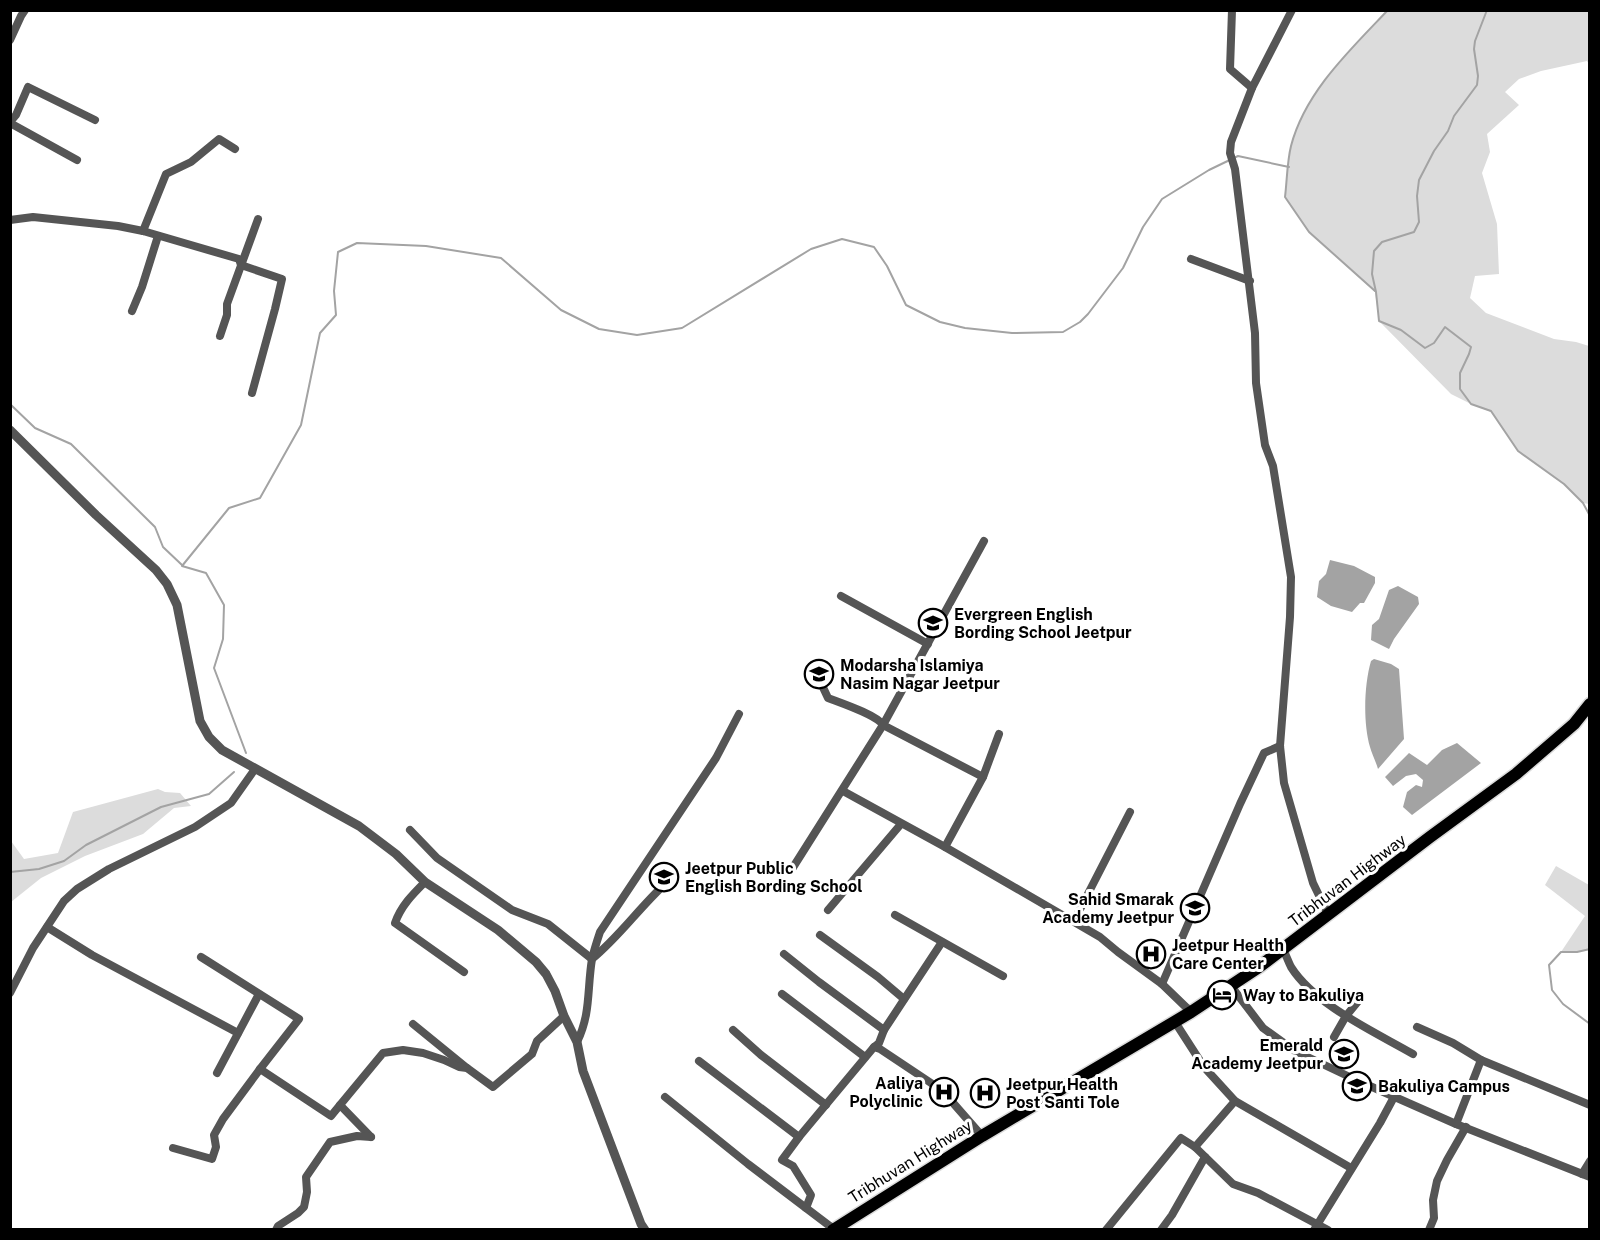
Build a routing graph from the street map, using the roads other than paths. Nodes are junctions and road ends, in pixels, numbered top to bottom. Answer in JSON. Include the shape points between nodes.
{"nodes":[{"id":1,"x":25,"y":10,"type":"edge"},
{"id":2,"x":1223,"y":10,"type":"edge"},
{"id":3,"x":1292,"y":10,"type":"edge"},
{"id":4,"x":1232,"y":12,"type":"edge"},
{"id":5,"x":10,"y":39,"type":"edge"},
{"id":6,"x":1252,"y":88,"type":"junction"},
{"id":7,"x":95,"y":120,"type":"dead end"},
{"id":8,"x":10,"y":123,"type":"edge"},
{"id":9,"x":235,"y":148,"type":"dead end"},
{"id":10,"x":77,"y":160,"type":"dead end"},
{"id":11,"x":258,"y":219,"type":"dead end"},
{"id":12,"x":10,"y":220,"type":"edge"},
{"id":13,"x":143,"y":231,"type":"junction"},
{"id":14,"x":158,"y":236,"type":"junction"},
{"id":15,"x":1191,"y":259,"type":"dead end"},
{"id":16,"x":241,"y":265,"type":"junction"},
{"id":17,"x":1250,"y":280,"type":"junction"},
{"id":18,"x":132,"y":311,"type":"dead end"},
{"id":19,"x":220,"y":336,"type":"dead end"},
{"id":20,"x":252,"y":393,"type":"dead end"},
{"id":21,"x":10,"y":430,"type":"edge"},
{"id":22,"x":984,"y":541,"type":"dead end"},
{"id":23,"x":841,"y":596,"type":"dead end"},
{"id":24,"x":928,"y":644,"type":"junction"},
{"id":25,"x":820,"y":681,"type":"dead end"},
{"id":26,"x":1590,"y":704,"type":"edge"},
{"id":27,"x":739,"y":714,"type":"dead end"},
{"id":28,"x":883,"y":725,"type":"junction"},
{"id":29,"x":999,"y":734,"type":"dead end"},
{"id":30,"x":1280,"y":746,"type":"junction"},
{"id":31,"x":255,"y":769,"type":"junction"},
{"id":32,"x":983,"y":777,"type":"junction"},
{"id":33,"x":843,"y":791,"type":"junction"},
{"id":34,"x":1130,"y":812,"type":"dead end"},
{"id":35,"x":901,"y":824,"type":"junction"},
{"id":36,"x":410,"y":830,"type":"dead end"},
{"id":37,"x":945,"y":847,"type":"junction"},
{"id":38,"x":792,"y":869,"type":"dead end"},
{"id":39,"x":425,"y":882,"type":"junction"},
{"id":40,"x":665,"y":884,"type":"dead end"},
{"id":41,"x":828,"y":910,"type":"dead end"},
{"id":42,"x":1328,"y":914,"type":"junction"},
{"id":43,"x":895,"y":915,"type":"dead end"},
{"id":44,"x":1074,"y":921,"type":"junction"},
{"id":45,"x":47,"y":927,"type":"junction"},
{"id":46,"x":820,"y":935,"type":"dead end"},
{"id":47,"x":942,"y":942,"type":"junction"},
{"id":48,"x":1283,"y":949,"type":"junction"},
{"id":49,"x":784,"y":954,"type":"dead end"},
{"id":50,"x":201,"y":957,"type":"dead end"},
{"id":51,"x":592,"y":959,"type":"junction"},
{"id":52,"x":464,"y":972,"type":"dead end"},
{"id":53,"x":1003,"y":976,"type":"dead end"},
{"id":54,"x":1162,"y":984,"type":"junction"},
{"id":55,"x":1231,"y":986,"type":"junction"},
{"id":56,"x":10,"y":993,"type":"edge"},
{"id":57,"x":259,"y":994,"type":"junction"},
{"id":58,"x":782,"y":994,"type":"dead end"},
{"id":59,"x":904,"y":999,"type":"junction"},
{"id":60,"x":1360,"y":999,"type":"dead end"},
{"id":61,"x":1191,"y":1012,"type":"junction"},
{"id":62,"x":564,"y":1016,"type":"junction"},
{"id":63,"x":1346,"y":1016,"type":"junction"},
{"id":64,"x":1175,"y":1022,"type":"junction"},
{"id":65,"x":413,"y":1024,"type":"dead end"},
{"id":66,"x":1418,"y":1027,"type":"dead end"},
{"id":67,"x":733,"y":1030,"type":"dead end"},
{"id":68,"x":884,"y":1030,"type":"junction"},
{"id":69,"x":238,"y":1033,"type":"junction"},
{"id":70,"x":1334,"y":1037,"type":"dead end"},
{"id":71,"x":577,"y":1042,"type":"junction"},
{"id":72,"x":874,"y":1047,"type":"junction"},
{"id":73,"x":1413,"y":1054,"type":"dead end"},
{"id":74,"x":865,"y":1057,"type":"junction"},
{"id":75,"x":1481,"y":1060,"type":"junction"},
{"id":76,"x":699,"y":1061,"type":"dead end"},
{"id":77,"x":468,"y":1068,"type":"junction"},
{"id":78,"x":260,"y":1069,"type":"junction"},
{"id":79,"x":217,"y":1073,"type":"dead end"},
{"id":80,"x":665,"y":1097,"type":"dead end"},
{"id":81,"x":1394,"y":1097,"type":"junction"},
{"id":82,"x":1235,"y":1101,"type":"junction"},
{"id":83,"x":340,"y":1105,"type":"junction"},
{"id":84,"x":826,"y":1105,"type":"junction"},
{"id":85,"x":1590,"y":1105,"type":"edge"},
{"id":86,"x":1456,"y":1124,"type":"junction"},
{"id":87,"x":1466,"y":1127,"type":"junction"},
{"id":88,"x":982,"y":1136,"type":"junction"},
{"id":89,"x":799,"y":1137,"type":"junction"},
{"id":90,"x":1195,"y":1147,"type":"junction"},
{"id":91,"x":173,"y":1148,"type":"dead end"},
{"id":92,"x":1205,"y":1157,"type":"junction"},
{"id":93,"x":1590,"y":1161,"type":"edge"},
{"id":94,"x":1351,"y":1168,"type":"junction"},
{"id":95,"x":1586,"y":1176,"type":"edge"},
{"id":96,"x":806,"y":1208,"type":"junction"},
{"id":97,"x":1315,"y":1227,"type":"edge"},
{"id":98,"x":834,"y":1229,"type":"edge"},
{"id":99,"x":276,"y":1230,"type":"edge"},
{"id":100,"x":645,"y":1230,"type":"edge"},
{"id":101,"x":1106,"y":1230,"type":"edge"},
{"id":102,"x":1161,"y":1230,"type":"edge"},
{"id":103,"x":1328,"y":1230,"type":"edge"},
{"id":104,"x":1429,"y":1230,"type":"edge"}],
"edges":[{"from":1,"to":5,"type":"street"},
{"from":2,"to":4,"type":"street"},
{"from":3,"to":6,"type":"street"},
{"from":4,"to":6,"type":"street","via":[[1230,69]]},
{"from":6,"to":17,"type":"street","via":[[1230,153]]},
{"from":7,"to":8,"type":"street","via":[[28,87]]},
{"from":8,"to":10,"type":"street"},
{"from":9,"to":13,"type":"street","via":[[219,139],[191,162],[166,174]]},
{"from":11,"to":16,"type":"street"},
{"from":12,"to":13,"type":"street","via":[[58,219]]},
{"from":13,"to":14,"type":"street"},
{"from":14,"to":16,"type":"street","via":[[239,259]]},
{"from":14,"to":18,"type":"street"},
{"from":15,"to":17,"type":"street"},
{"from":16,"to":19,"type":"street","via":[[226,304],[227,315]]},
{"from":16,"to":20,"type":"street","via":[[282,279]]},
{"from":17,"to":30,"type":"street","via":[[1256,383],[1291,577]]},
{"from":21,"to":31,"type":"street","via":[[167,584],[177,605],[200,721],[222,750]]},
{"from":22,"to":24,"type":"street"},
{"from":23,"to":24,"type":"street"},
{"from":24,"to":28,"type":"street"},
{"from":25,"to":28,"type":"street","via":[[828,698]]},
{"from":26,"to":42,"type":"highway","name":"Tribhuvan Highway","via":[[1574,724],[1516,774]]},
{"from":27,"to":51,"type":"street","via":[[716,758],[600,932]]},
{"from":28,"to":32,"type":"street"},
{"from":28,"to":33,"type":"street"},
{"from":29,"to":32,"type":"street"},
{"from":30,"to":42,"type":"street","via":[[1287,794],[1313,883]]},
{"from":30,"to":54,"type":"street","via":[[1264,753]]},
{"from":31,"to":39,"type":"street","via":[[359,826]]},
{"from":31,"to":45,"type":"street","via":[[231,803],[195,827],[77,889]]},
{"from":32,"to":37,"type":"street"},
{"from":33,"to":35,"type":"street"},
{"from":33,"to":38,"type":"street"},
{"from":34,"to":44,"type":"street"},
{"from":35,"to":37,"type":"street"},
{"from":35,"to":41,"type":"street"},
{"from":36,"to":51,"type":"street","via":[[437,858],[512,910],[548,924]]},
{"from":37,"to":44,"type":"street"},
{"from":39,"to":52,"type":"street","via":[[407,900],[395,923]]},
{"from":39,"to":62,"type":"street","via":[[498,930],[536,962],[555,991]]},
{"from":40,"to":51,"type":"street"},
{"from":42,"to":48,"type":"highway","name":"Tribhuvan Highway"},
{"from":43,"to":47,"type":"street"},
{"from":44,"to":54,"type":"street"},
{"from":45,"to":56,"type":"street"},
{"from":45,"to":69,"type":"street"},
{"from":46,"to":59,"type":"street"},
{"from":47,"to":53,"type":"street"},
{"from":47,"to":59,"type":"street"},
{"from":48,"to":55,"type":"highway","name":"Tribhuvan Highway"},
{"from":48,"to":63,"type":"street","via":[[1291,967],[1309,988]]},
{"from":49,"to":68,"type":"street"},
{"from":50,"to":57,"type":"street"},
{"from":51,"to":71,"type":"street","via":[[587,1013]]},
{"from":54,"to":61,"type":"street"},
{"from":55,"to":61,"type":"highway","name":"Tribhuvan Highway"},
{"from":55,"to":81,"type":"street","via":[[1263,1028],[1295,1051]]},
{"from":57,"to":69,"type":"street"},
{"from":57,"to":78,"type":"street","via":[[299,1019]]},
{"from":58,"to":74,"type":"street"},
{"from":59,"to":68,"type":"street"},
{"from":60,"to":63,"type":"street"},
{"from":61,"to":64,"type":"highway","name":"Tribhuvan Highway"},
{"from":62,"to":71,"type":"street"},
{"from":62,"to":77,"type":"street","via":[[537,1041],[532,1054],[493,1087]]},
{"from":63,"to":70,"type":"street"},
{"from":63,"to":73,"type":"street"},
{"from":64,"to":82,"type":"street","via":[[1204,1067]]},
{"from":64,"to":88,"type":"highway","name":"Tribhuvan Highway"},
{"from":65,"to":77,"type":"street"},
{"from":66,"to":75,"type":"street"},
{"from":67,"to":84,"type":"street"},
{"from":68,"to":72,"type":"street"},
{"from":69,"to":79,"type":"street"},
{"from":71,"to":100,"type":"street","via":[[583,1071]]},
{"from":72,"to":74,"type":"street"},
{"from":72,"to":88,"type":"street","via":[[937,1087]]},
{"from":74,"to":84,"type":"street"},
{"from":75,"to":85,"type":"street"},
{"from":75,"to":86,"type":"street"},
{"from":76,"to":89,"type":"street"},
{"from":77,"to":83,"type":"street","via":[[423,1053],[383,1053]]},
{"from":78,"to":83,"type":"street","via":[[331,1116]]},
{"from":78,"to":91,"type":"street","via":[[214,1135],[212,1159]]},
{"from":80,"to":96,"type":"street"},
{"from":81,"to":86,"type":"street"},
{"from":81,"to":94,"type":"street"},
{"from":82,"to":90,"type":"street"},
{"from":82,"to":94,"type":"street"},
{"from":83,"to":99,"type":"street","via":[[372,1137],[330,1142],[306,1177],[304,1207]]},
{"from":84,"to":89,"type":"street"},
{"from":86,"to":87,"type":"street"},
{"from":87,"to":95,"type":"street"},
{"from":87,"to":104,"type":"street","via":[[1437,1181],[1434,1218]]},
{"from":88,"to":98,"type":"highway","name":"Tribhuvan Highway"},
{"from":89,"to":96,"type":"street","via":[[782,1160],[793,1166],[811,1195]]},
{"from":90,"to":92,"type":"street"},
{"from":90,"to":101,"type":"street","via":[[1181,1138]]},
{"from":92,"to":97,"type":"street","via":[[1233,1184],[1258,1193]]},
{"from":92,"to":102,"type":"street"},
{"from":93,"to":95,"type":"street"},
{"from":94,"to":97,"type":"street"},
{"from":96,"to":98,"type":"street"},
{"from":97,"to":103,"type":"street"}]}
